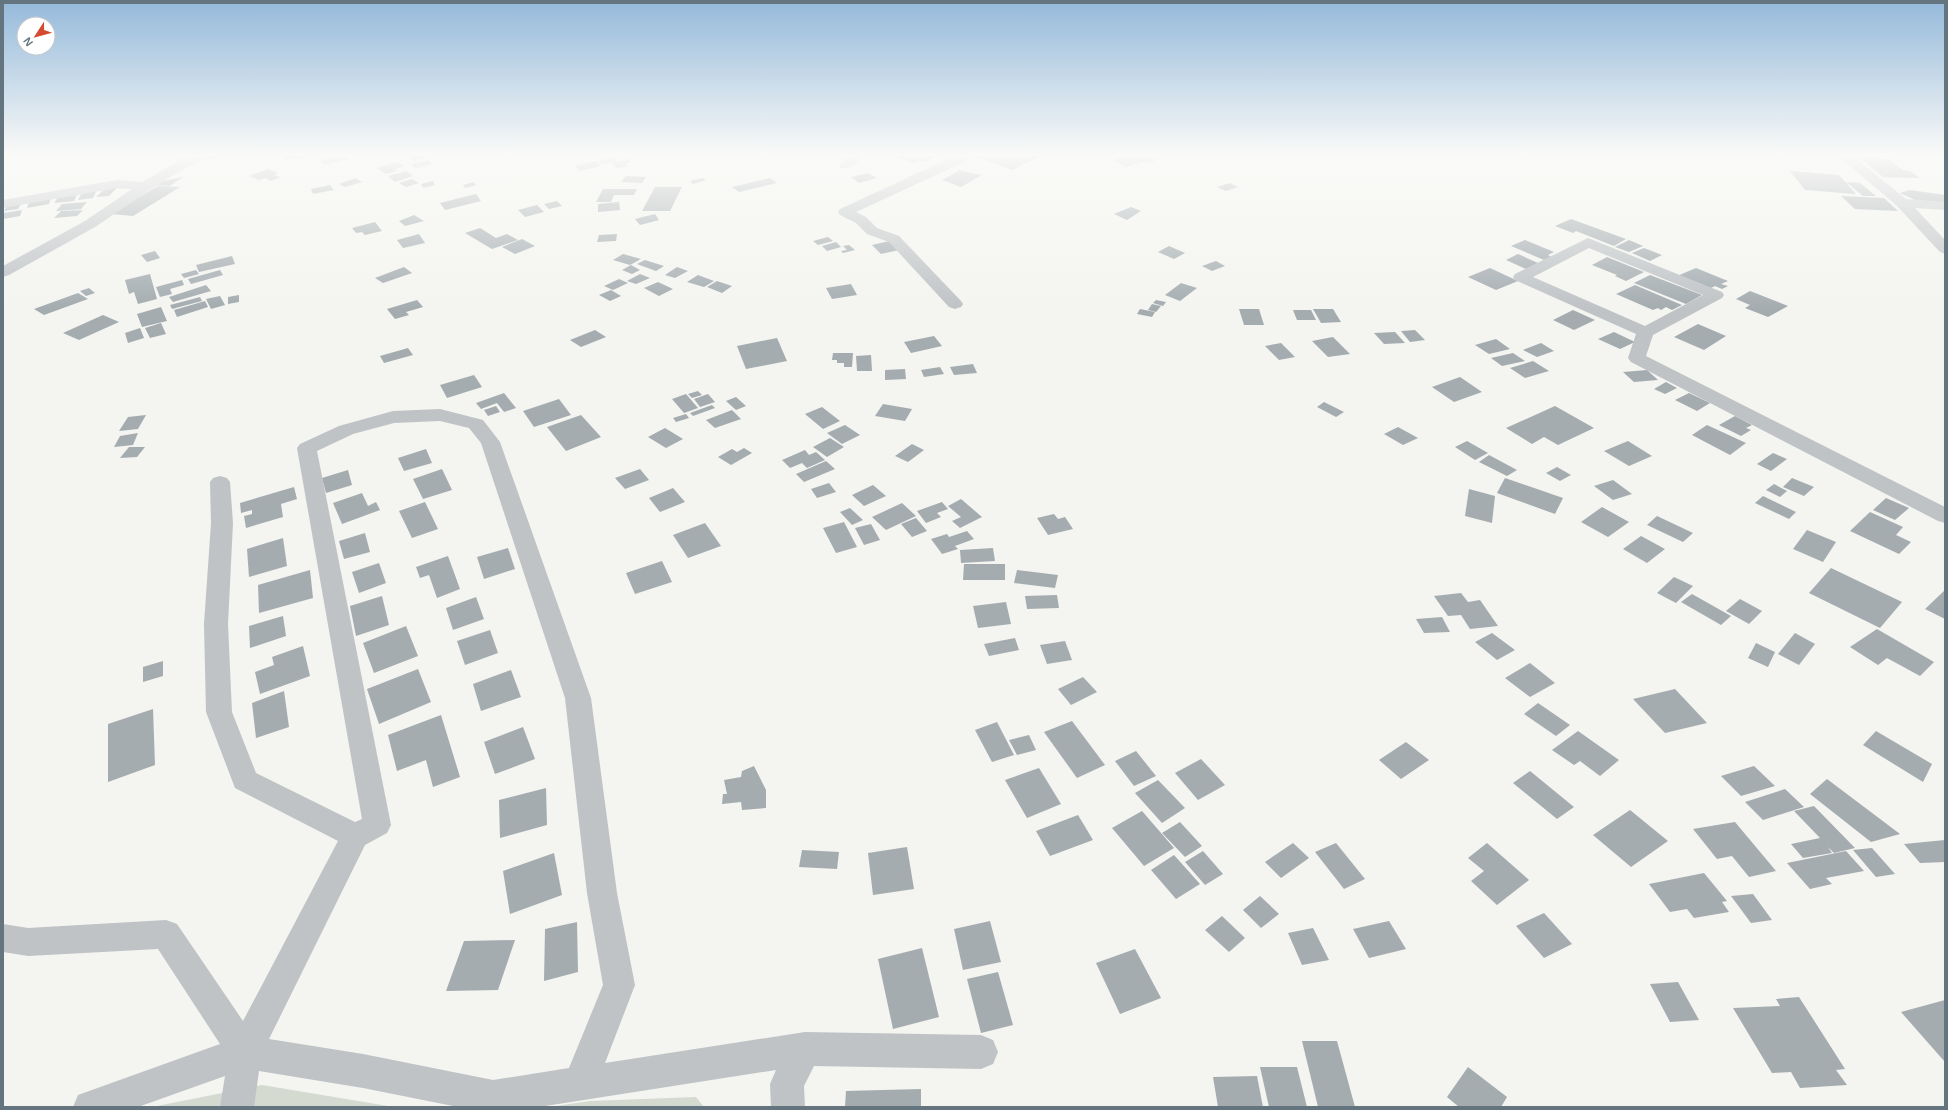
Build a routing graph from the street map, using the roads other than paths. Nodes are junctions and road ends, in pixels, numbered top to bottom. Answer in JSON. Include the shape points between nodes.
{"nodes":[{"id":1,"x":119,"y":205,"type":"edge"},
{"id":2,"x":860,"y":205,"type":"edge"},
{"id":3,"x":1904,"y":205,"type":"edge"},
{"id":4,"x":1928,"y":205,"type":"edge"},
{"id":5,"x":1945,"y":206,"type":"edge"},
{"id":6,"x":1945,"y":249,"type":"edge"},
{"id":7,"x":3,"y":272,"type":"edge"},
{"id":8,"x":955,"y":304,"type":"dead end"},
{"id":9,"x":1645,"y":332,"type":"junction"},
{"id":10,"x":220,"y":482,"type":"dead end"},
{"id":11,"x":1945,"y":516,"type":"edge"},
{"id":12,"x":356,"y":836,"type":"junction"},
{"id":13,"x":3,"y":938,"type":"edge"},
{"id":14,"x":805,"y":1049,"type":"junction"},
{"id":15,"x":245,"y":1052,"type":"junction"},
{"id":16,"x":981,"y":1052,"type":"dead end"},
{"id":17,"x":579,"y":1085,"type":"junction"},
{"id":18,"x":90,"y":1107,"type":"edge"},
{"id":19,"x":237,"y":1107,"type":"edge"},
{"id":20,"x":788,"y":1107,"type":"edge"}],
"edges":[{"from":1,"to":7,"type":"street","via":[[90,224]]},
{"from":2,"to":8,"type":"street","via":[[845,212],[861,220],[872,231],[894,239]]},
{"from":3,"to":6,"type":"street"},
{"from":4,"to":5,"type":"street"},
{"from":9,"to":9,"type":"street","via":[[1716,295],[1588,242],[1521,277]]},
{"from":9,"to":11,"type":"street","via":[[1637,358]]},
{"from":10,"to":12,"type":"street","via":[[222,523],[216,624],[219,712],[224,726],[245,780]]},
{"from":12,"to":15,"type":"street"},
{"from":12,"to":17,"type":"street","via":[[377,824],[307,448],[346,430],[393,417],[440,415],[476,424],[490,442],[578,698],[602,894],[619,985]]},
{"from":13,"to":15,"type":"street","via":[[28,942],[166,934]]},
{"from":14,"to":16,"type":"street"},
{"from":14,"to":17,"type":"street"},
{"from":14,"to":20,"type":"street","via":[[787,1084]]},
{"from":15,"to":17,"type":"street","via":[[363,1071],[493,1097]]},
{"from":15,"to":18,"type":"street"},
{"from":15,"to":19,"type":"street"}]}
